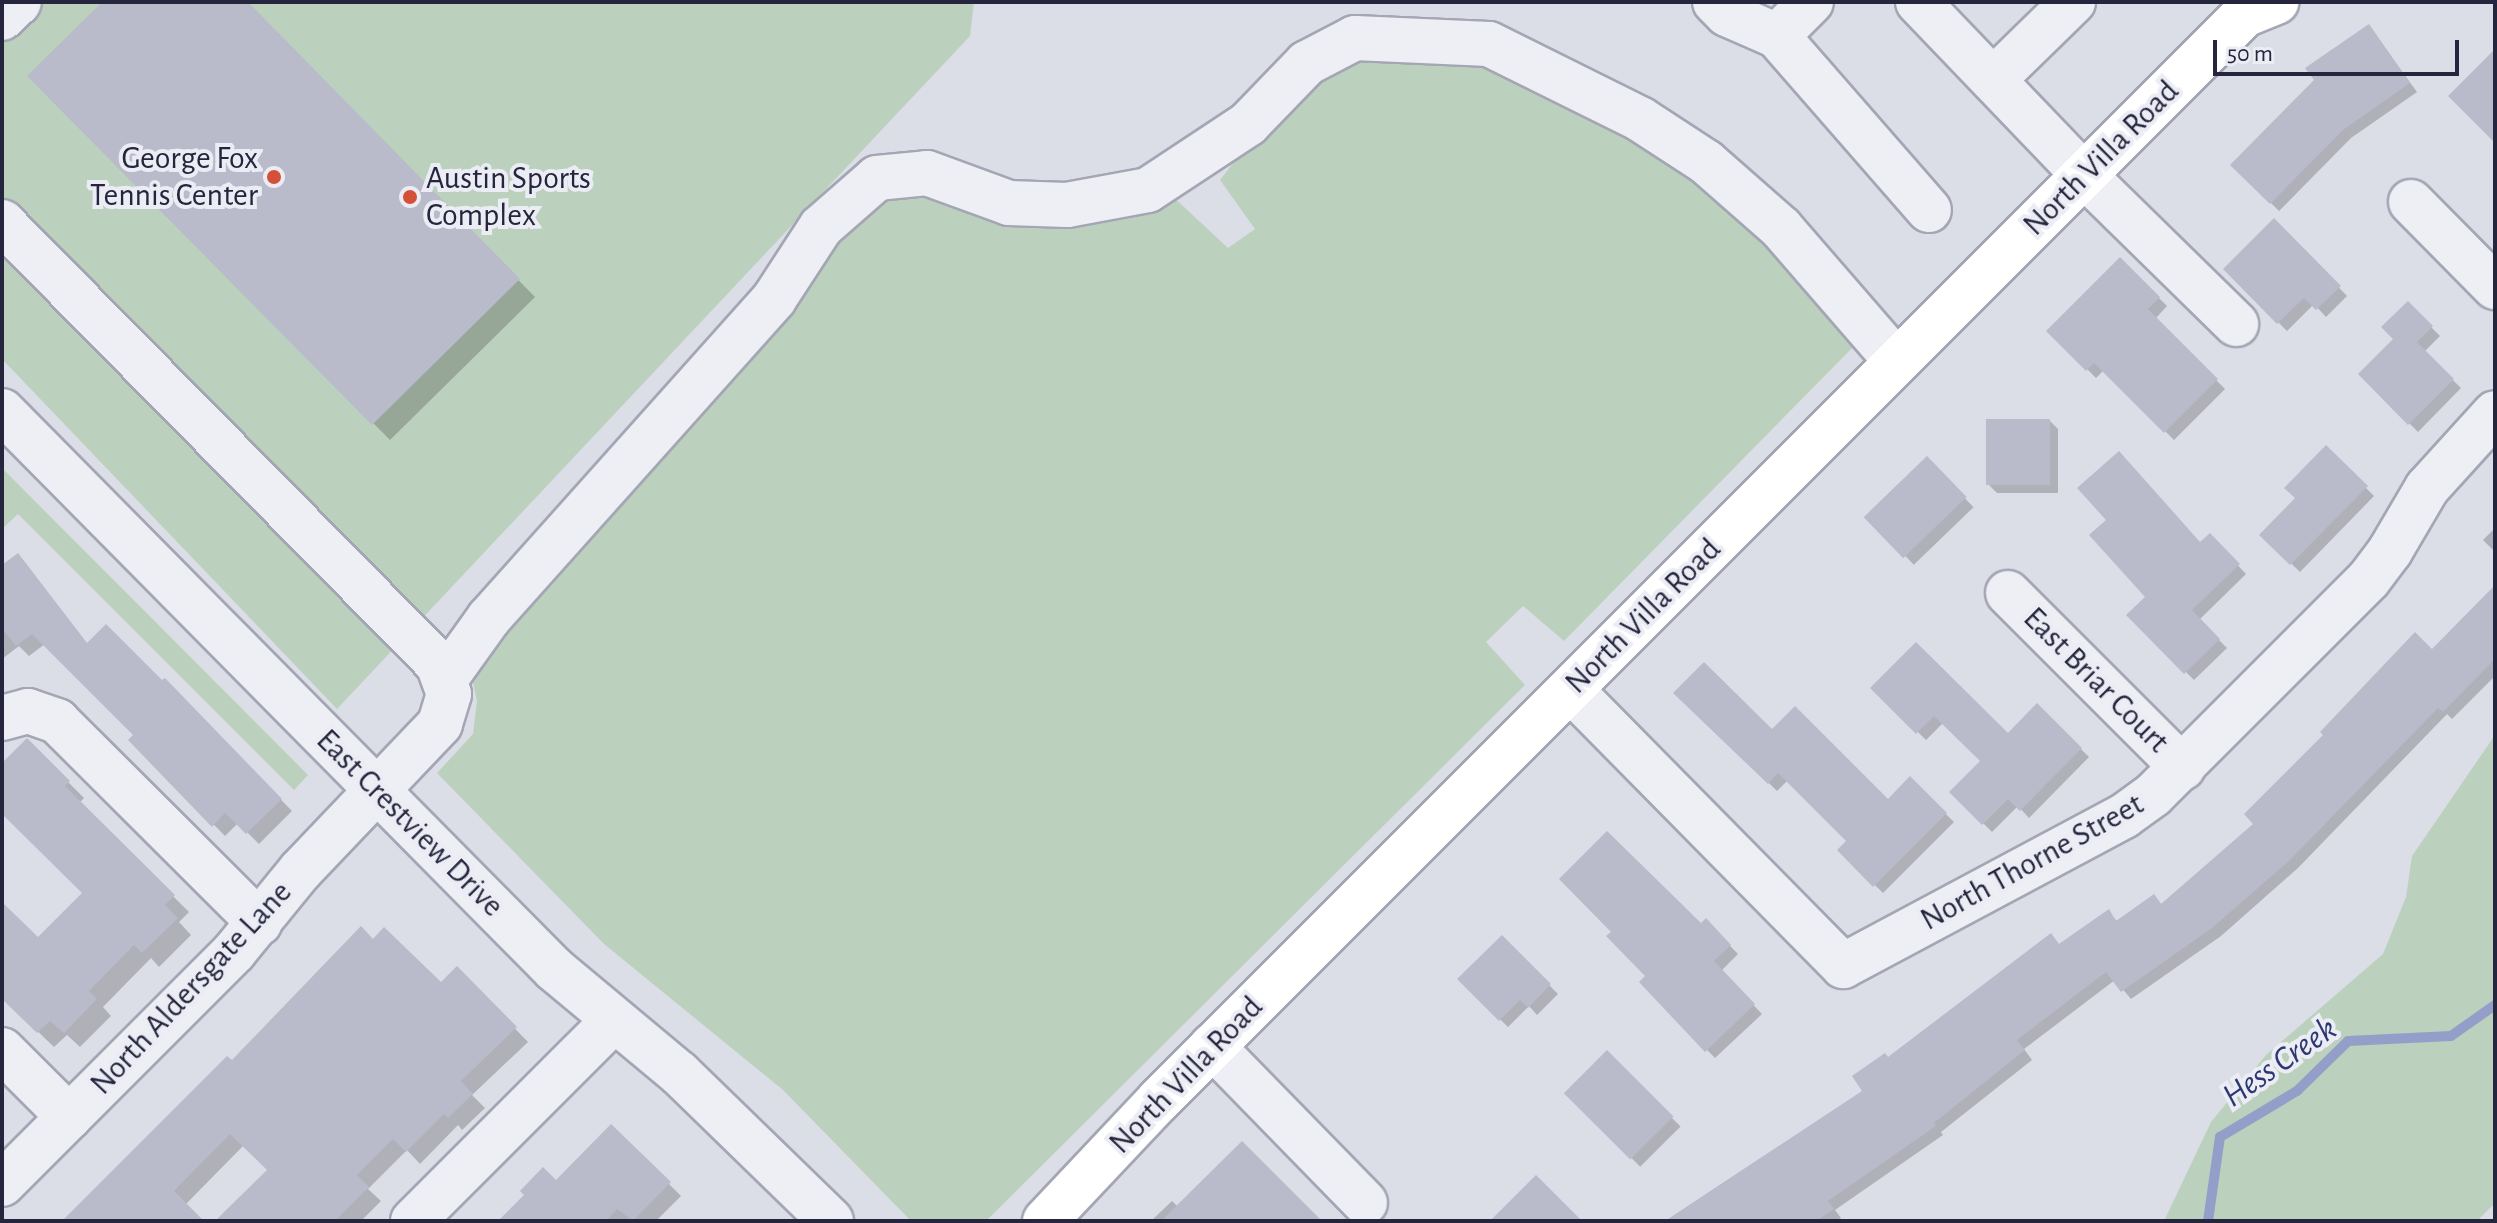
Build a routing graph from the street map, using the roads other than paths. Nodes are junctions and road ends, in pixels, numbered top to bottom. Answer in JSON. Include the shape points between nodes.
{"nodes":[{"id":1,"x":19,"y":2,"type":"edge"},
{"id":2,"x":1715,"y":2,"type":"edge"},
{"id":3,"x":1811,"y":2,"type":"edge"},
{"id":4,"x":1918,"y":2,"type":"edge"},
{"id":5,"x":2073,"y":2,"type":"edge"},
{"id":6,"x":2256,"y":6,"type":"edge"},
{"id":7,"x":2,"y":18,"type":"edge"},
{"id":8,"x":1777,"y":36,"type":"junction"},
{"id":9,"x":1993,"y":80,"type":"junction"},
{"id":10,"x":2084,"y":175,"type":"junction"},
{"id":11,"x":2411,"y":202,"type":"dead end"},
{"id":12,"x":1929,"y":210,"type":"dead end"},
{"id":13,"x":2,"y":222,"type":"edge"},
{"id":14,"x":2495,"y":287,"type":"edge"},
{"id":15,"x":2236,"y":324,"type":"dead end"},
{"id":16,"x":1897,"y":362,"type":"junction"},
{"id":17,"x":2,"y":411,"type":"edge"},
{"id":18,"x":2495,"y":413,"type":"edge"},
{"id":19,"x":2008,"y":593,"type":"dead end"},
{"id":20,"x":446,"y":678,"type":"junction"},
{"id":21,"x":1570,"y":689,"type":"junction"},
{"id":22,"x":2,"y":718,"type":"edge"},
{"id":23,"x":2183,"y":768,"type":"junction"},
{"id":24,"x":378,"y":792,"type":"junction"},
{"id":25,"x":260,"y":923,"type":"junction"},
{"id":26,"x":614,"y":1020,"type":"junction"},
{"id":27,"x":1212,"y":1046,"type":"junction"},
{"id":28,"x":2,"y":1050,"type":"edge"},
{"id":29,"x":69,"y":1117,"type":"junction"},
{"id":30,"x":2,"y":1184,"type":"edge"},
{"id":31,"x":1365,"y":1203,"type":"dead end"},
{"id":32,"x":819,"y":1217,"type":"edge"},
{"id":33,"x":413,"y":1221,"type":"edge"},
{"id":34,"x":1045,"y":1221,"type":"edge"}],
"edges":[{"from":1,"to":7,"type":"street"},
{"from":2,"to":8,"type":"street","via":[[1727,14]]},
{"from":3,"to":8,"type":"street"},
{"from":4,"to":9,"type":"street"},
{"from":5,"to":9,"type":"street"},
{"from":6,"to":10,"type":"main road","name":"North Villa Road"},
{"from":8,"to":12,"type":"street"},
{"from":9,"to":10,"type":"street"},
{"from":10,"to":15,"type":"street"},
{"from":10,"to":16,"type":"main road","name":"North Villa Road"},
{"from":11,"to":14,"type":"street"},
{"from":13,"to":20,"type":"street","via":[[438,664]]},
{"from":16,"to":20,"type":"street","via":[[1781,228],[1706,162],[1640,119],[1489,44],[1355,38],[1307,63],[1248,124],[1148,190],[1067,205],[1009,203],[927,173],[877,178],[821,227],[774,299],[489,618]]},
{"from":16,"to":21,"type":"main road","name":"North Villa Road"},
{"from":17,"to":24,"type":"street","name":"East Crestview Drive"},
{"from":18,"to":23,"type":"street","name":"North Thorne Street","via":[[2427,488],[2369,579]]},
{"from":19,"to":23,"type":"street","name":"East Briar Court"},
{"from":20,"to":24,"type":"street","name":"North Aldersgate Lane","via":[[449,694],[440,724]]},
{"from":21,"to":23,"type":"street","name":"North Thorne Street","via":[[1843,966],[2124,816]]},
{"from":21,"to":27,"type":"main road","name":"North Villa Road"},
{"from":22,"to":25,"type":"street","via":[[28,711],[57,721]]},
{"from":24,"to":25,"type":"street","name":"North Aldersgate Lane","via":[[300,871]]},
{"from":24,"to":26,"type":"street","name":"East Crestview Drive","via":[[554,969]]},
{"from":25,"to":29,"type":"street","name":"North Aldersgate Lane"},
{"from":26,"to":32,"type":"street","name":"East Crestview Drive","via":[[679,1073]]},
{"from":26,"to":33,"type":"street"},
{"from":27,"to":31,"type":"street"},
{"from":27,"to":34,"type":"main road","name":"North Villa Road"},
{"from":28,"to":29,"type":"street"},
{"from":29,"to":30,"type":"street","name":"North Aldersgate Lane"}]}
